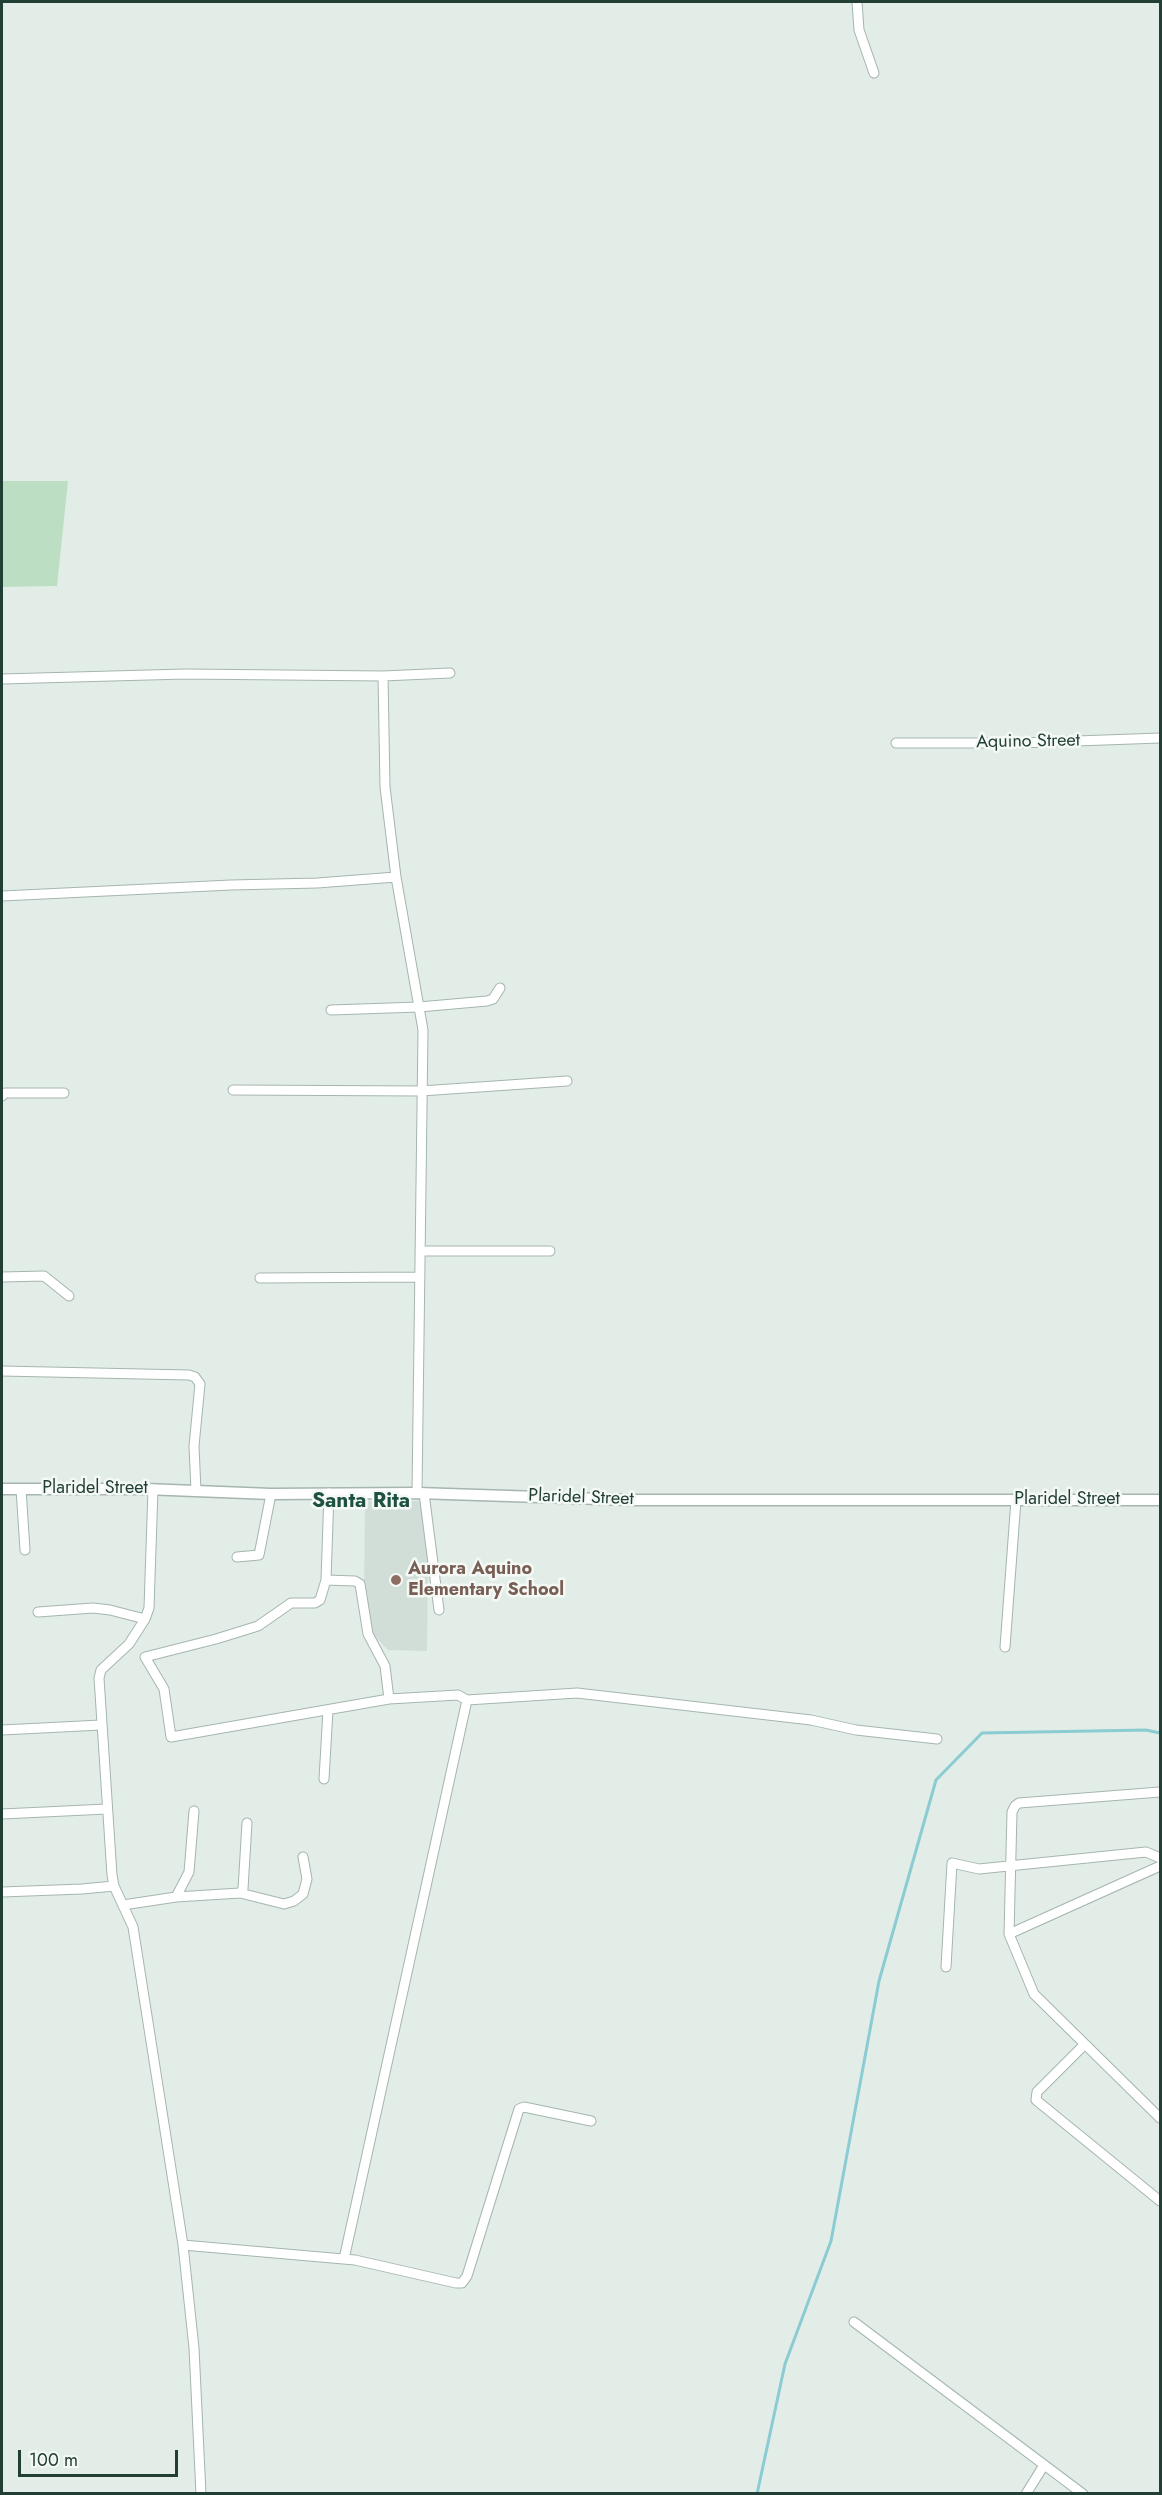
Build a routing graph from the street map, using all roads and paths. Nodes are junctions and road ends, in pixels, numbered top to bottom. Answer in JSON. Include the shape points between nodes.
{"nodes":[{"id":1,"x":857,"y":2,"type":"edge"},
{"id":2,"x":874,"y":73,"type":"dead end"},
{"id":3,"x":450,"y":673,"type":"dead end"},
{"id":4,"x":383,"y":676,"type":"junction"},
{"id":5,"x":2,"y":679,"type":"edge"},
{"id":6,"x":1161,"y":738,"type":"edge"},
{"id":7,"x":896,"y":743,"type":"dead end"},
{"id":8,"x":396,"y":877,"type":"junction"},
{"id":9,"x":2,"y":896,"type":"edge"},
{"id":10,"x":500,"y":988,"type":"dead end"},
{"id":11,"x":419,"y":1007,"type":"junction"},
{"id":12,"x":331,"y":1010,"type":"dead end"},
{"id":13,"x":567,"y":1081,"type":"dead end"},
{"id":14,"x":233,"y":1090,"type":"dead end"},
{"id":15,"x":421,"y":1091,"type":"junction"},
{"id":16,"x":64,"y":1093,"type":"dead end"},
{"id":17,"x":2,"y":1096,"type":"edge"},
{"id":18,"x":420,"y":1251,"type":"junction"},
{"id":19,"x":550,"y":1251,"type":"dead end"},
{"id":20,"x":2,"y":1277,"type":"edge"},
{"id":21,"x":420,"y":1277,"type":"junction"},
{"id":22,"x":260,"y":1278,"type":"dead end"},
{"id":23,"x":69,"y":1296,"type":"dead end"},
{"id":24,"x":2,"y":1371,"type":"edge"},
{"id":25,"x":2,"y":1489,"type":"edge"},
{"id":26,"x":21,"y":1489,"type":"junction"},
{"id":27,"x":153,"y":1489,"type":"junction"},
{"id":28,"x":196,"y":1491,"type":"junction"},
{"id":29,"x":329,"y":1493,"type":"junction"},
{"id":30,"x":424,"y":1493,"type":"junction"},
{"id":31,"x":271,"y":1494,"type":"junction"},
{"id":32,"x":1016,"y":1500,"type":"junction"},
{"id":33,"x":1161,"y":1500,"type":"edge"},
{"id":34,"x":25,"y":1550,"type":"dead end"},
{"id":35,"x":237,"y":1557,"type":"dead end"},
{"id":36,"x":326,"y":1580,"type":"junction"},
{"id":37,"x":439,"y":1610,"type":"dead end"},
{"id":38,"x":38,"y":1612,"type":"dead end"},
{"id":39,"x":145,"y":1620,"type":"junction"},
{"id":40,"x":129,"y":1644,"type":"junction"},
{"id":41,"x":1005,"y":1647,"type":"dead end"},
{"id":42,"x":145,"y":1657,"type":"junction"},
{"id":43,"x":389,"y":1700,"type":"junction"},
{"id":44,"x":467,"y":1700,"type":"junction"},
{"id":45,"x":328,"y":1710,"type":"junction"},
{"id":46,"x":101,"y":1725,"type":"junction"},
{"id":47,"x":2,"y":1730,"type":"edge"},
{"id":48,"x":937,"y":1740,"type":"dead end"},
{"id":49,"x":324,"y":1779,"type":"dead end"},
{"id":50,"x":1161,"y":1791,"type":"edge"},
{"id":51,"x":107,"y":1809,"type":"junction"},
{"id":52,"x":194,"y":1812,"type":"dead end"},
{"id":53,"x":2,"y":1814,"type":"edge"},
{"id":54,"x":246,"y":1823,"type":"dead end"},
{"id":55,"x":303,"y":1857,"type":"dead end"},
{"id":56,"x":1161,"y":1858,"type":"edge"},
{"id":57,"x":1161,"y":1866,"type":"edge"},
{"id":58,"x":1012,"y":1867,"type":"junction"},
{"id":59,"x":114,"y":1886,"type":"junction"},
{"id":60,"x":2,"y":1892,"type":"edge"},
{"id":61,"x":240,"y":1893,"type":"junction"},
{"id":62,"x":176,"y":1897,"type":"junction"},
{"id":63,"x":123,"y":1905,"type":"junction"},
{"id":64,"x":1009,"y":1934,"type":"junction"},
{"id":65,"x":946,"y":1968,"type":"dead end"},
{"id":66,"x":1084,"y":2045,"type":"junction"},
{"id":67,"x":1161,"y":2118,"type":"edge"},
{"id":68,"x":591,"y":2121,"type":"dead end"},
{"id":69,"x":1161,"y":2201,"type":"edge"},
{"id":70,"x":183,"y":2245,"type":"junction"},
{"id":71,"x":344,"y":2259,"type":"junction"},
{"id":72,"x":854,"y":2322,"type":"dead end"},
{"id":73,"x":1044,"y":2465,"type":"junction"},
{"id":74,"x":201,"y":2493,"type":"edge"},
{"id":75,"x":1026,"y":2493,"type":"edge"},
{"id":76,"x":1083,"y":2493,"type":"edge"}],
"edges":[{"from":1,"to":2,"type":"street","via":[[859,30]]},
{"from":3,"to":4,"type":"street"},
{"from":4,"to":5,"type":"street","via":[[185,674]]},
{"from":4,"to":8,"type":"street","via":[[384,787]]},
{"from":6,"to":7,"type":"street","name":"Aquino Street"},
{"from":8,"to":9,"type":"street"},
{"from":8,"to":11,"type":"street"},
{"from":10,"to":11,"type":"street","via":[[494,999],[488,1001]]},
{"from":11,"to":12,"type":"street"},
{"from":11,"to":15,"type":"street","via":[[423,1030]]},
{"from":13,"to":15,"type":"street"},
{"from":14,"to":15,"type":"street"},
{"from":15,"to":18,"type":"street"},
{"from":16,"to":17,"type":"street"},
{"from":18,"to":19,"type":"street"},
{"from":18,"to":21,"type":"street"},
{"from":20,"to":23,"type":"street","via":[[44,1276]]},
{"from":21,"to":22,"type":"street"},
{"from":21,"to":30,"type":"street"},
{"from":24,"to":28,"type":"street","via":[[195,1377],[200,1384],[194,1446]]},
{"from":25,"to":26,"type":"street","name":"Plaridel Street"},
{"from":26,"to":27,"type":"street","name":"Plaridel Street"},
{"from":26,"to":34,"type":"street"},
{"from":27,"to":28,"type":"street","name":"Plaridel Street"},
{"from":27,"to":39,"type":"street","via":[[151,1596]]},
{"from":28,"to":31,"type":"street","name":"Plaridel Street"},
{"from":29,"to":30,"type":"street","name":"Plaridel Street"},
{"from":29,"to":31,"type":"street","name":"Plaridel Street"},
{"from":29,"to":36,"type":"street"},
{"from":30,"to":32,"type":"street","name":"Plaridel Street","via":[[631,1500]]},
{"from":30,"to":37,"type":"street"},
{"from":31,"to":35,"type":"street","via":[[259,1555]]},
{"from":32,"to":33,"type":"street","name":"Plaridel Street"},
{"from":32,"to":41,"type":"street"},
{"from":36,"to":42,"type":"street","via":[[320,1600],[315,1603],[291,1603],[258,1626]]},
{"from":36,"to":43,"type":"street","via":[[360,1584],[368,1634],[384,1666]]},
{"from":38,"to":39,"type":"street","via":[[93,1608]]},
{"from":39,"to":40,"type":"street"},
{"from":40,"to":42,"type":"street"},
{"from":40,"to":46,"type":"street","via":[[99,1672]]},
{"from":42,"to":45,"type":"street","via":[[164,1689],[171,1737]]},
{"from":43,"to":44,"type":"street","via":[[458,1695]]},
{"from":43,"to":45,"type":"street"},
{"from":44,"to":48,"type":"street","via":[[577,1693],[811,1720]]},
{"from":44,"to":71,"type":"street"},
{"from":45,"to":49,"type":"street"},
{"from":46,"to":47,"type":"street"},
{"from":46,"to":51,"type":"street"},
{"from":50,"to":58,"type":"street","via":[[1019,1803],[1012,1812]]},
{"from":51,"to":53,"type":"street"},
{"from":51,"to":59,"type":"street"},
{"from":52,"to":62,"type":"street","via":[[189,1872]]},
{"from":54,"to":61,"type":"street"},
{"from":55,"to":61,"type":"street","via":[[307,1879],[303,1894],[294,1901],[284,1904]]},
{"from":56,"to":58,"type":"street","via":[[1146,1852]]},
{"from":57,"to":64,"type":"street"},
{"from":58,"to":64,"type":"street"},
{"from":58,"to":65,"type":"street","via":[[979,1869],[952,1863]]},
{"from":59,"to":60,"type":"street"},
{"from":59,"to":63,"type":"street"},
{"from":61,"to":62,"type":"street"},
{"from":62,"to":63,"type":"street"},
{"from":63,"to":70,"type":"street","via":[[133,1927]]},
{"from":64,"to":66,"type":"street","via":[[1034,1994]]},
{"from":66,"to":67,"type":"street"},
{"from":66,"to":69,"type":"street","via":[[1037,2092],[1036,2100]]},
{"from":68,"to":71,"type":"street","via":[[519,2109],[462,2283]]},
{"from":70,"to":71,"type":"street"},
{"from":70,"to":74,"type":"street","via":[[194,2348]]},
{"from":72,"to":73,"type":"street"},
{"from":73,"to":75,"type":"street"},
{"from":73,"to":76,"type":"street"}]}
